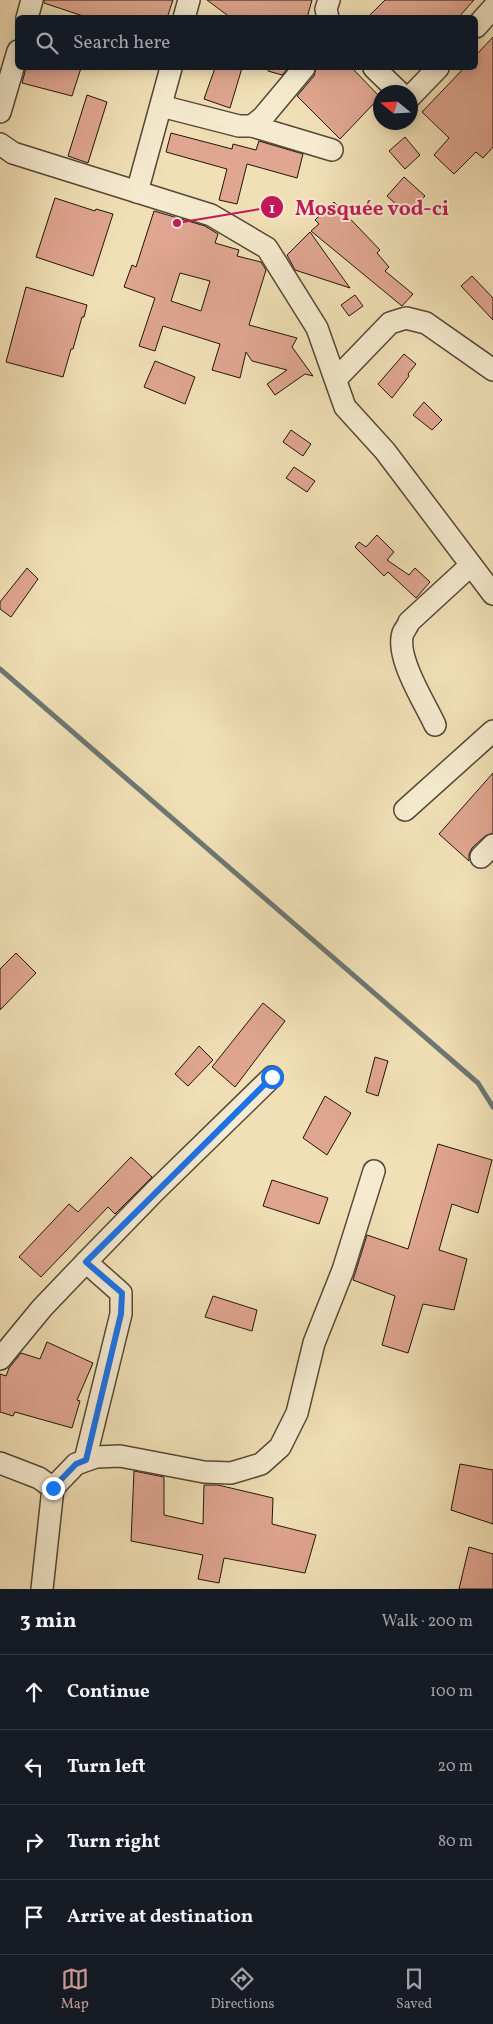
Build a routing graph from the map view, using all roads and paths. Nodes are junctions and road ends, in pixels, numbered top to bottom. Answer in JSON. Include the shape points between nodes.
{"nodes":[{"id":1,"x":32,"y":0,"type":"edge"},
{"id":2,"x":189,"y":0,"type":"edge"},
{"id":3,"x":329,"y":0,"type":"edge"},
{"id":4,"x":493,"y":8,"type":"edge"},
{"id":5,"x":28,"y":15,"type":"edge"},
{"id":6,"x":185,"y":15,"type":"edge"},
{"id":7,"x":327,"y":15,"type":"edge"},
{"id":8,"x":478,"y":25,"type":"edge"},
{"id":9,"x":15,"y":62,"type":"edge"},
{"id":10,"x":170,"y":70,"type":"edge"},
{"id":11,"x":302,"y":70,"type":"edge"},
{"id":12,"x":376,"y":70,"type":"edge"},
{"id":13,"x":436,"y":70,"type":"edge"},
{"id":14,"x":392,"y":85,"type":"edge"},
{"id":15,"x":418,"y":89,"type":"edge"},
{"id":16,"x":161,"y":106,"type":"junction"},
{"id":17,"x":0,"y":112,"type":"edge"},
{"id":18,"x":252,"y":126,"type":"junction"},
{"id":19,"x":0,"y":144,"type":"edge"},
{"id":20,"x":332,"y":150,"type":"dead end"},
{"id":21,"x":138,"y":192,"type":"junction"},
{"id":22,"x":493,"y":370,"type":"edge"},
{"id":23,"x":336,"y":379,"type":"junction"},
{"id":24,"x":471,"y":565,"type":"junction"},
{"id":25,"x":493,"y":594,"type":"edge"},
{"id":26,"x":435,"y":725,"type":"dead end"},
{"id":27,"x":493,"y":731,"type":"edge"},
{"id":28,"x":405,"y":810,"type":"dead end"},
{"id":29,"x":272,"y":1077,"type":"dead end"},
{"id":30,"x":374,"y":1171,"type":"dead end"},
{"id":31,"x":86,"y":1262,"type":"junction"},
{"id":32,"x":0,"y":1359,"type":"edge"},
{"id":33,"x":86,"y":1460,"type":"junction"},
{"id":34,"x":0,"y":1463,"type":"edge"},
{"id":35,"x":53,"y":1488,"type":"junction"},
{"id":36,"x":42,"y":1589,"type":"edge"}],
"edges":[{"from":1,"to":5,"type":"street"},
{"from":2,"to":6,"type":"street"},
{"from":3,"to":7,"type":"street"},
{"from":4,"to":8,"type":"street"},
{"from":9,"to":17,"type":"street"},
{"from":10,"to":16,"type":"street"},
{"from":11,"to":18,"type":"street","via":[[264,117]]},
{"from":12,"to":14,"type":"street"},
{"from":13,"to":15,"type":"street"},
{"from":16,"to":18,"type":"street","via":[[240,126]]},
{"from":16,"to":21,"type":"street"},
{"from":18,"to":20,"type":"street"},
{"from":19,"to":21,"type":"street","via":[[13,153]]},
{"from":21,"to":23,"type":"street","via":[[211,215],[267,248],[317,328]]},
{"from":22,"to":23,"type":"street","via":[[426,323],[406,318],[390,323]]},
{"from":23,"to":24,"type":"street","via":[[345,407],[385,451]]},
{"from":24,"to":25,"type":"street"},
{"from":24,"to":26,"type":"street","via":[[409,622],[403,633],[405,662]]},
{"from":27,"to":28,"type":"street"},
{"from":29,"to":31,"type":"street"},
{"from":30,"to":33,"type":"street","via":[[343,1270],[314,1343],[296,1413],[280,1447],[261,1464],[231,1473],[204,1472],[120,1456]]},
{"from":31,"to":32,"type":"street"},
{"from":31,"to":33,"type":"street","via":[[122,1293],[121,1314]]},
{"from":33,"to":35,"type":"street","via":[[76,1464]]},
{"from":34,"to":35,"type":"street","via":[[39,1478]]},
{"from":35,"to":36,"type":"street"}]}
